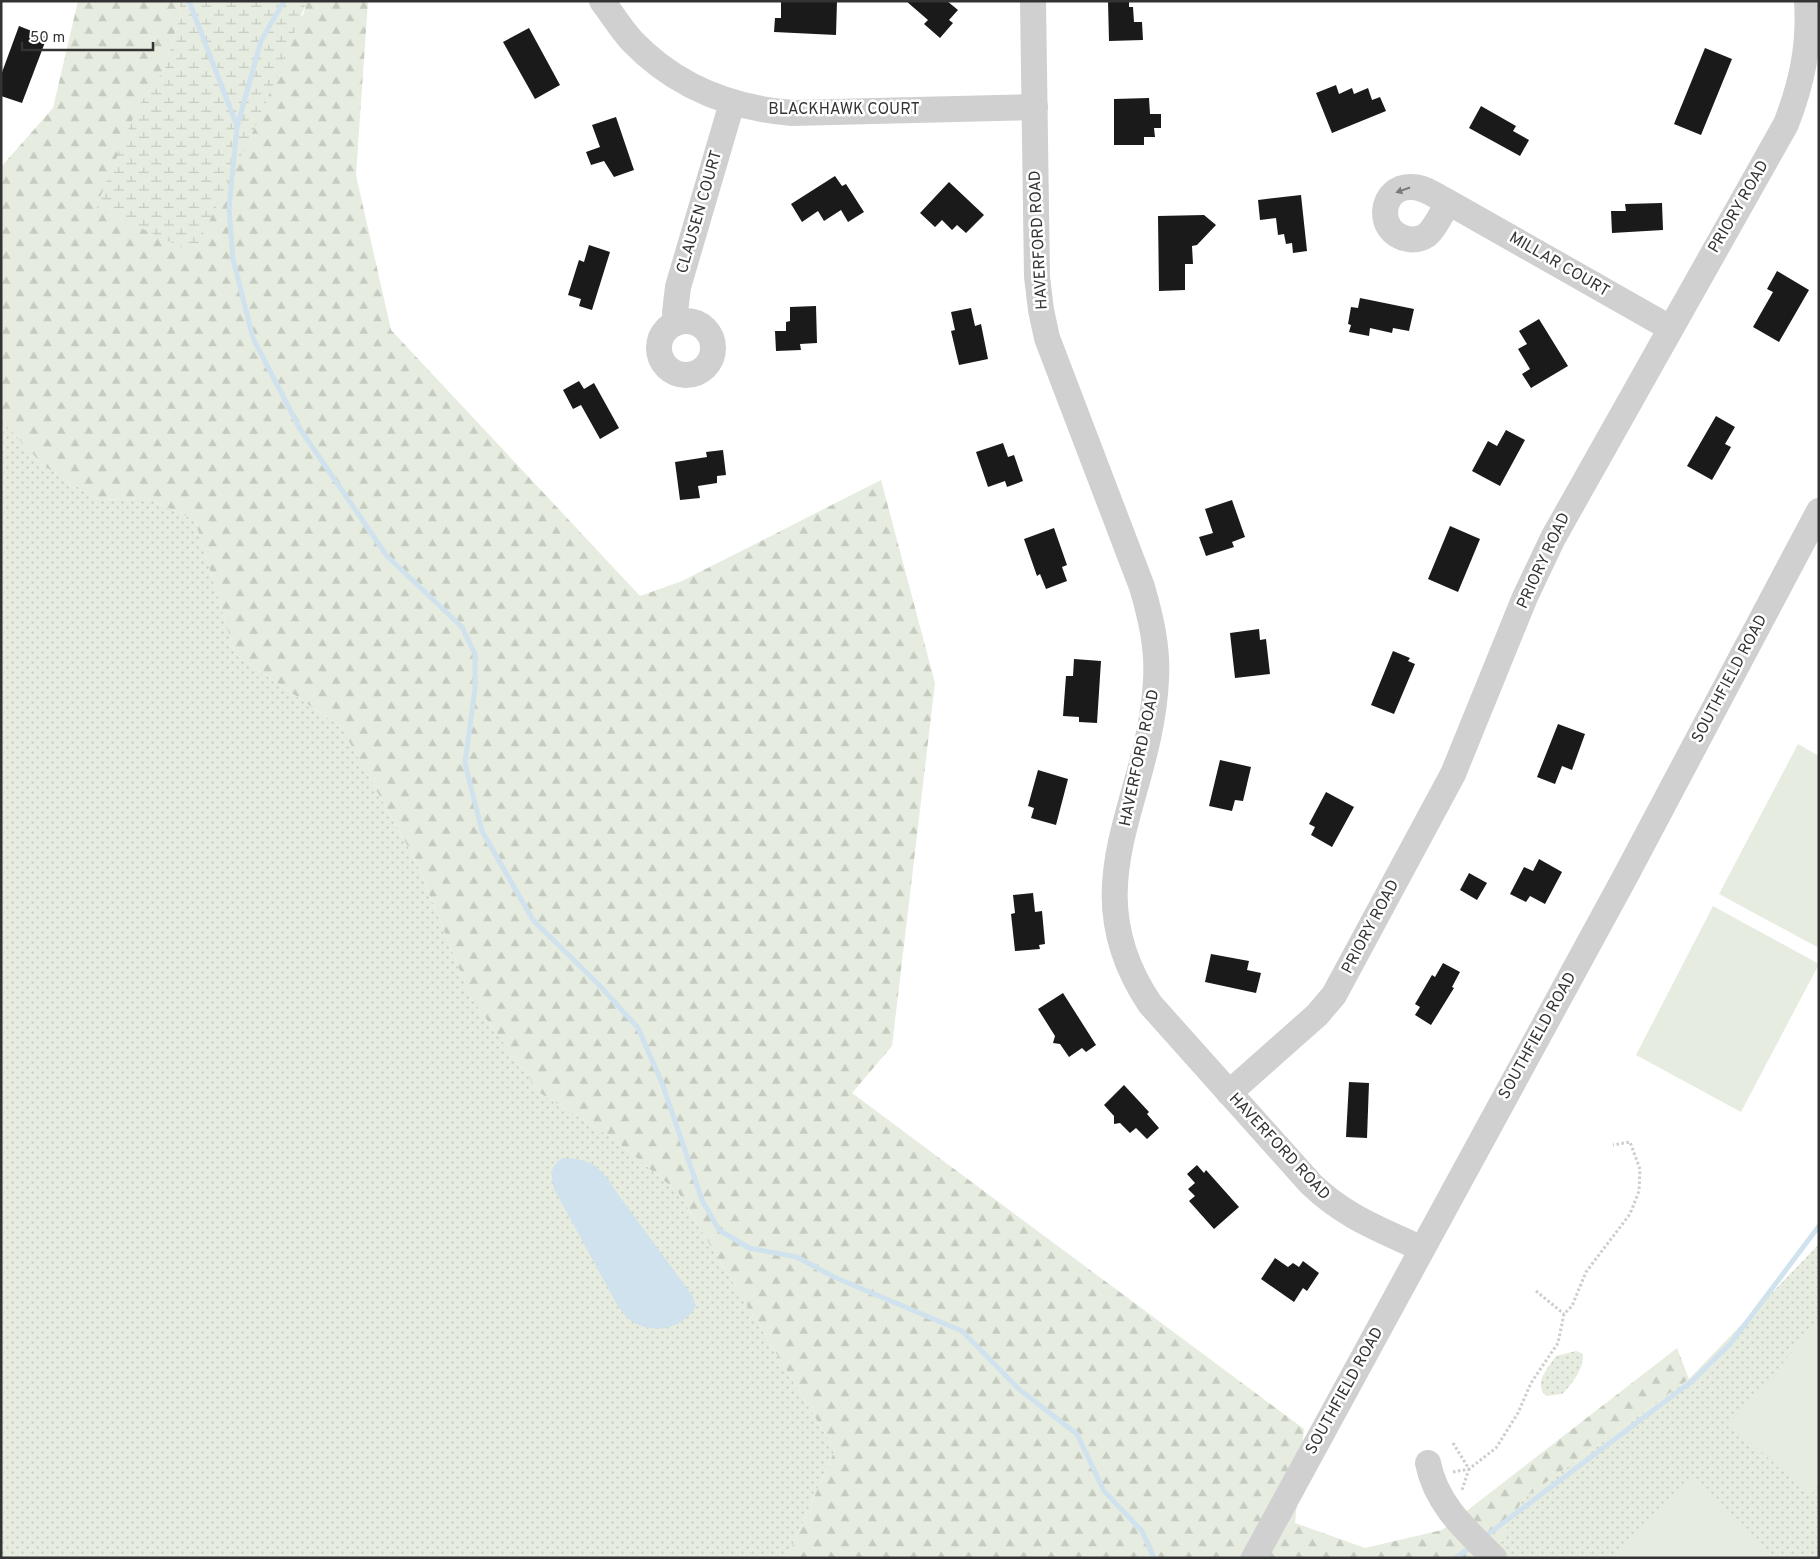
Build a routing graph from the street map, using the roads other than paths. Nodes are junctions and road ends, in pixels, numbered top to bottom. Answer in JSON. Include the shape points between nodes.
{"nodes":[{"id":1,"x":602,"y":1,"type":"edge"},
{"id":2,"x":1033,"y":1,"type":"edge"},
{"id":3,"x":1808,"y":1,"type":"edge"},
{"id":4,"x":732,"y":103,"type":"junction"},
{"id":5,"x":1035,"y":107,"type":"junction"},
{"id":6,"x":1448,"y":202,"type":"dead end"},
{"id":7,"x":676,"y":323,"type":"dead end"},
{"id":8,"x":1670,"y":328,"type":"junction"},
{"id":9,"x":1819,"y":511,"type":"edge"},
{"id":10,"x":1229,"y":1093,"type":"junction"},
{"id":11,"x":1422,"y":1249,"type":"junction"},
{"id":12,"x":1429,"y":1470,"type":"road end"},
{"id":13,"x":1254,"y":1558,"type":"edge"},
{"id":14,"x":1494,"y":1558,"type":"edge"}],
"edges":[{"from":1,"to":4,"type":"street","name":"BLACKHAWK COURT","via":[[631,40],[653,60],[698,90]]},
{"from":2,"to":5,"type":"street","name":"HAVERFORD ROAD"},
{"from":3,"to":8,"type":"street","name":"PRIORY ROAD","via":[[1806,57],[1798,93],[1786,124]]},
{"from":4,"to":5,"type":"street","name":"BLACKHAWK COURT","via":[[763,111],[792,113]]},
{"from":4,"to":7,"type":"street","name":"CLAUSEN COURT","via":[[678,287]]},
{"from":5,"to":10,"type":"street","name":"HAVERFORD ROAD","via":[[1037,277],[1041,310],[1050,348],[1142,587],[1156,650],[1153,714],[1115,869],[1113,899],[1116,926],[1122,953],[1150,1004]]},
{"from":6,"to":8,"type":"street","name":"MILLAR COURT"},
{"from":8,"to":10,"type":"street","name":"PRIORY ROAD","via":[[1553,538],[1525,597],[1453,774],[1343,980],[1318,1015]]},
{"from":9,"to":11,"type":"street","name":"SOUTHFIELD ROAD","via":[[1625,877]]},
{"from":10,"to":11,"type":"street","name":"HAVERFORD ROAD","via":[[1329,1201],[1351,1216]]},
{"from":11,"to":13,"type":"street","name":"SOUTHFIELD ROAD"},
{"from":12,"to":14,"type":"street","via":[[1440,1500]]}]}
